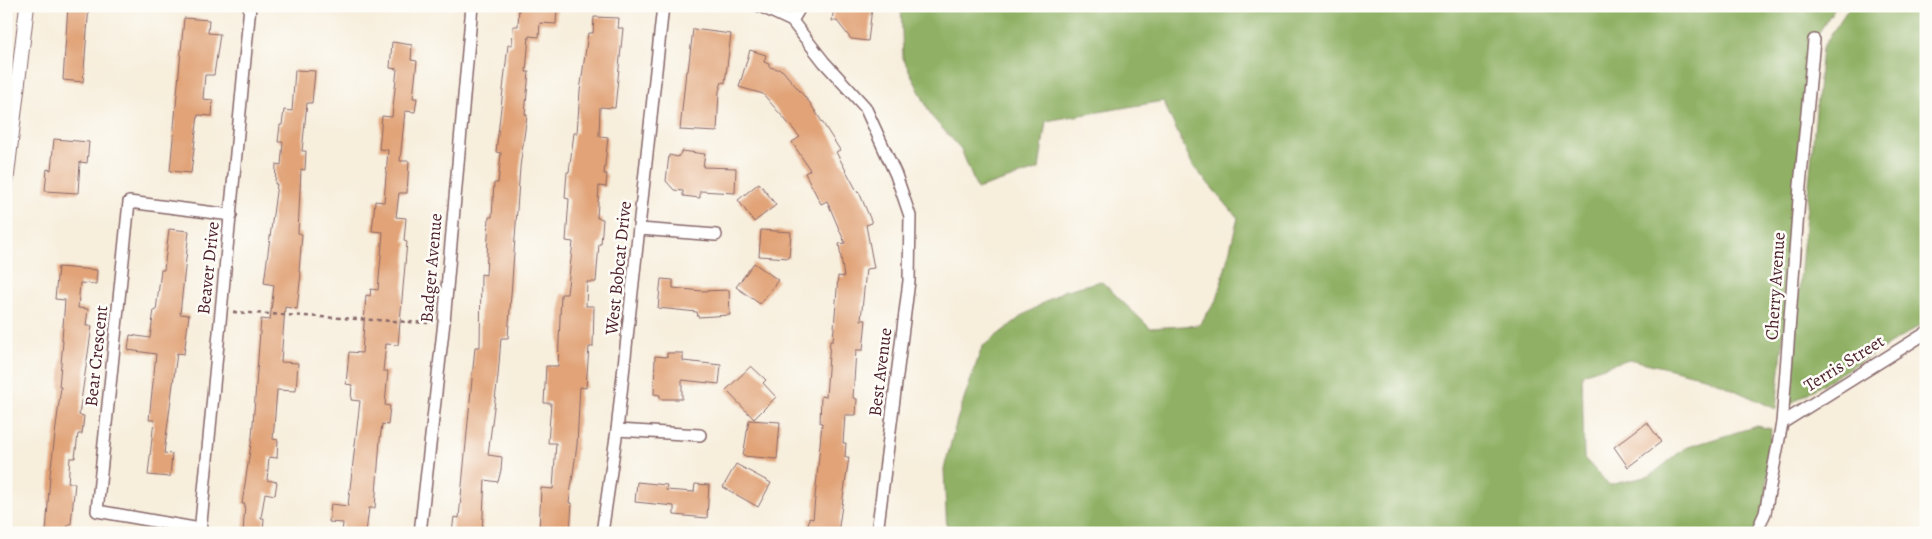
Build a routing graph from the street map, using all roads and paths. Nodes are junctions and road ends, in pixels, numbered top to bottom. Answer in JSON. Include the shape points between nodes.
{"nodes":[{"id":1,"x":27,"y":6,"type":"edge"},
{"id":2,"x":250,"y":6,"type":"edge"},
{"id":3,"x":472,"y":6,"type":"edge"},
{"id":4,"x":663,"y":6,"type":"edge"},
{"id":5,"x":760,"y":6,"type":"edge"},
{"id":6,"x":802,"y":6,"type":"edge"},
{"id":7,"x":792,"y":21,"type":"junction"},
{"id":8,"x":1814,"y":40,"type":"dead end"},
{"id":9,"x":6,"y":183,"type":"edge"},
{"id":10,"x":231,"y":215,"type":"junction"},
{"id":11,"x":640,"y":229,"type":"junction"},
{"id":12,"x":716,"y":235,"type":"dead end"},
{"id":13,"x":222,"y":312,"type":"junction"},
{"id":14,"x":428,"y":323,"type":"dead end"},
{"id":15,"x":1926,"y":333,"type":"edge"},
{"id":16,"x":1782,"y":423,"type":"junction"},
{"id":17,"x":617,"y":430,"type":"junction"},
{"id":18,"x":700,"y":435,"type":"dead end"},
{"id":19,"x":200,"y":531,"type":"edge"},
{"id":20,"x":420,"y":533,"type":"edge"},
{"id":21,"x":602,"y":533,"type":"edge"},
{"id":22,"x":877,"y":533,"type":"edge"},
{"id":23,"x":1756,"y":533,"type":"edge"}],
"edges":[{"from":1,"to":9,"type":"street"},
{"from":2,"to":10,"type":"street","name":"Beaver Drive"},
{"from":3,"to":20,"type":"street","name":"Badger Avenue","via":[[444,322]]},
{"from":4,"to":11,"type":"street","name":"West Bobcat Drive"},
{"from":5,"to":7,"type":"street"},
{"from":6,"to":7,"type":"street"},
{"from":7,"to":22,"type":"street","name":"Best Avenue","via":[[865,107],[896,175],[910,216],[909,281]]},
{"from":8,"to":16,"type":"street","name":"Cherry Avenue"},
{"from":10,"to":13,"type":"street","name":"Beaver Drive"},
{"from":10,"to":19,"type":"street","name":"Bear Crescent","via":[[130,202],[97,511]]},
{"from":11,"to":12,"type":"street"},
{"from":11,"to":17,"type":"street","name":"West Bobcat Drive"},
{"from":13,"to":14,"type":"path"},
{"from":13,"to":19,"type":"street","name":"Beaver Drive"},
{"from":15,"to":16,"type":"street","name":"Terris Street"},
{"from":16,"to":23,"type":"street","name":"Cherry Avenue","via":[[1765,513]]},
{"from":17,"to":18,"type":"street"},
{"from":17,"to":21,"type":"street","name":"West Bobcat Drive"}]}
